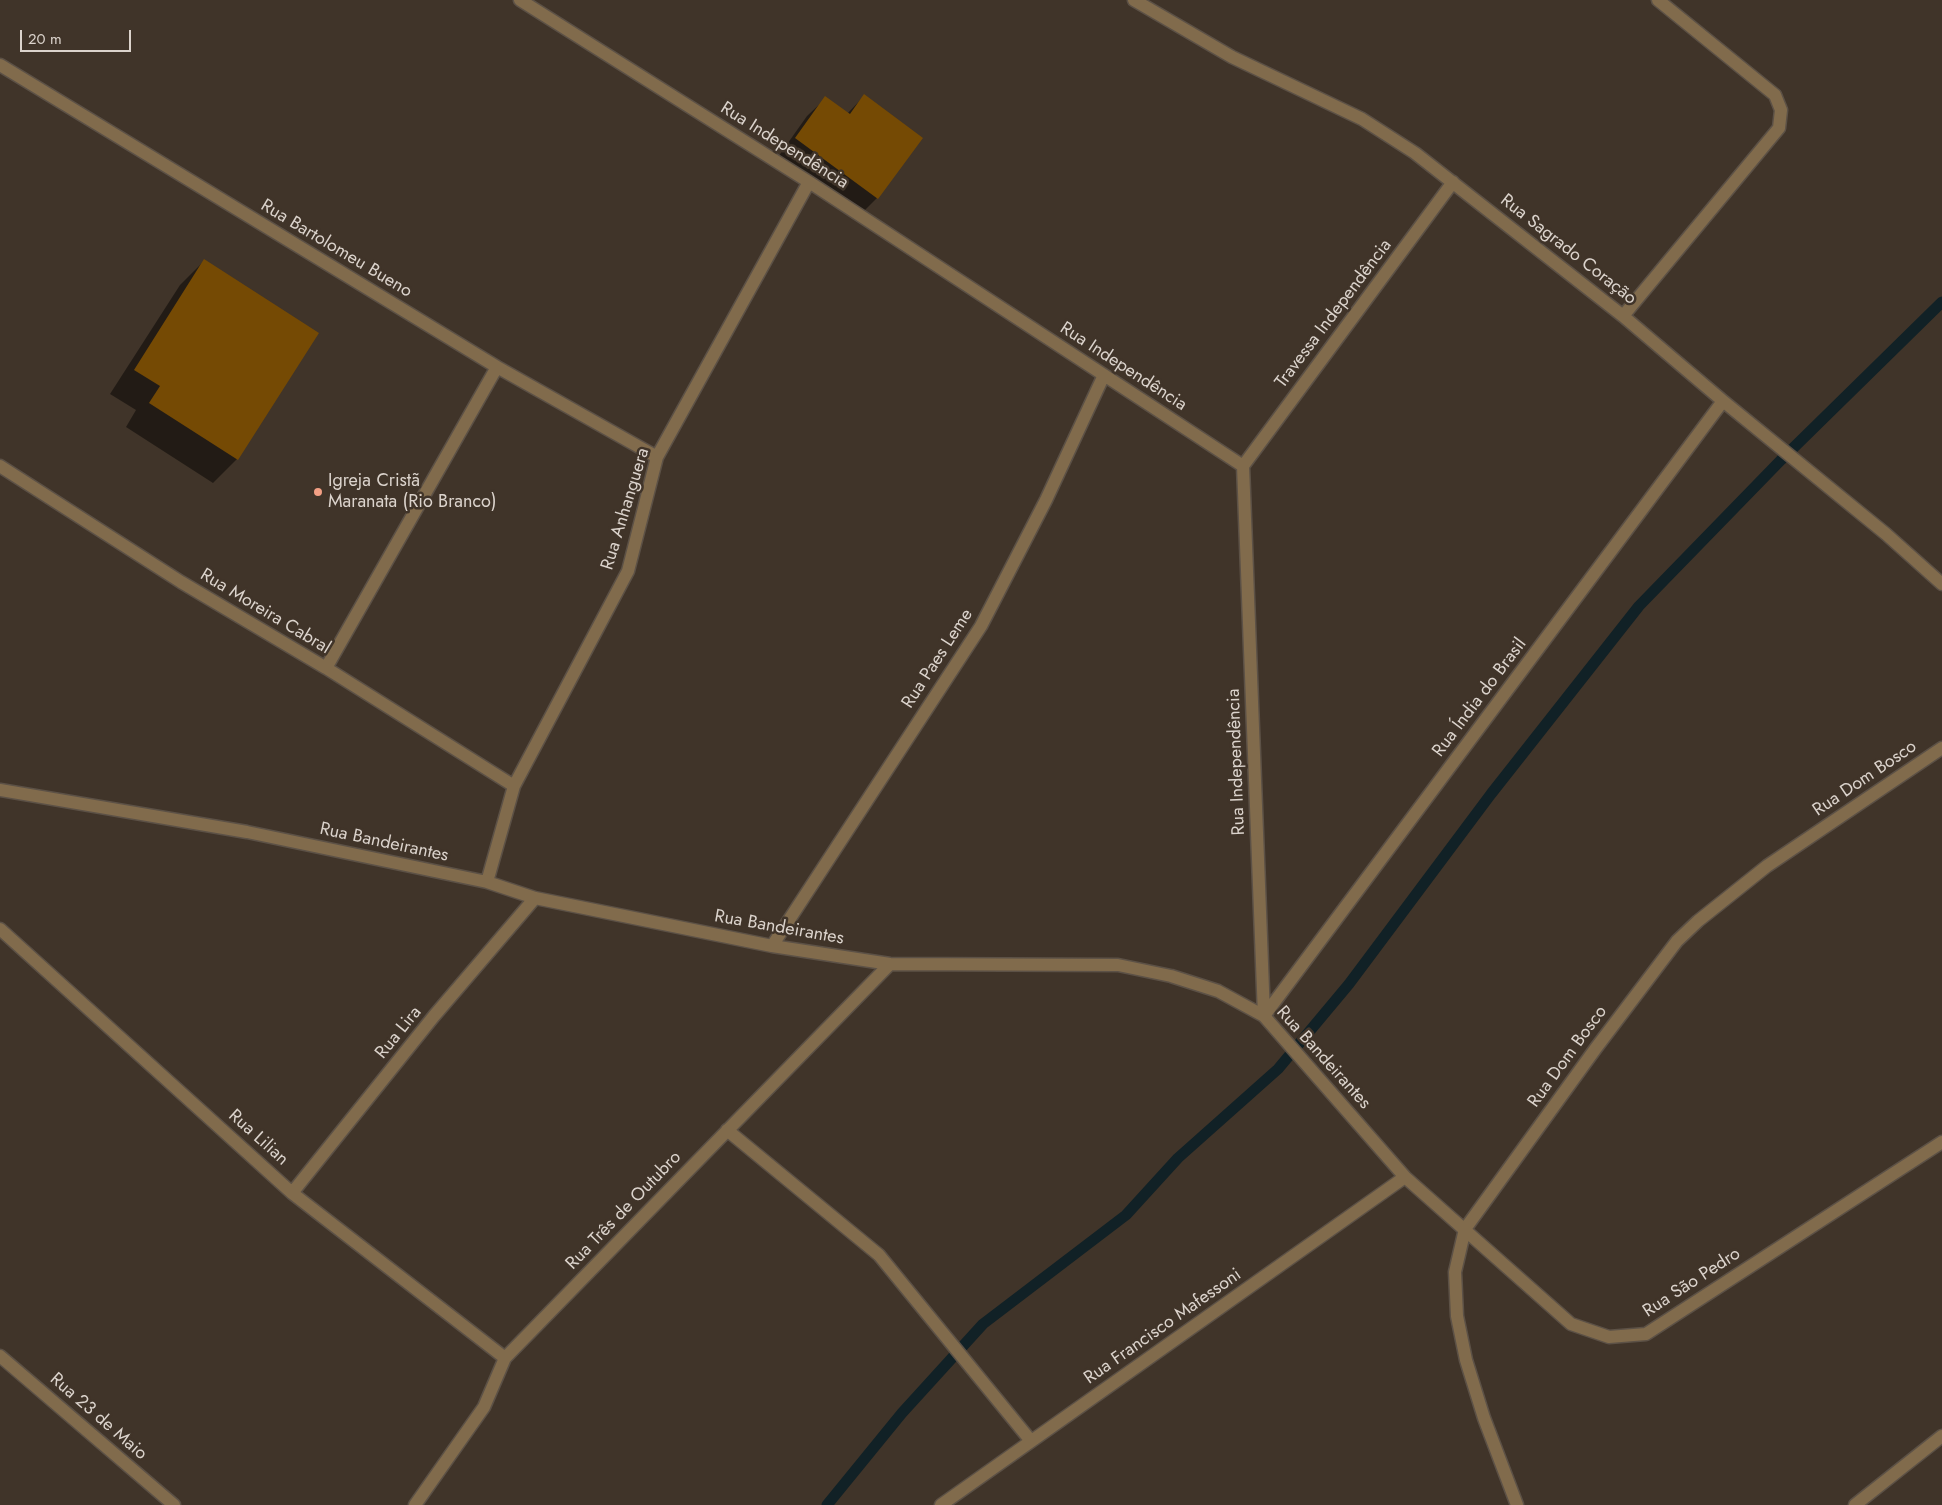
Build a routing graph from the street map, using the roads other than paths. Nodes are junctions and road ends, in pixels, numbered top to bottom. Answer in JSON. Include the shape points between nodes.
{"nodes":[{"id":1,"x":520,"y":0,"type":"edge"},
{"id":2,"x":1134,"y":0,"type":"edge"},
{"id":3,"x":1658,"y":0,"type":"edge"},
{"id":4,"x":0,"y":65,"type":"edge"},
{"id":5,"x":809,"y":182,"type":"junction"},
{"id":6,"x":1453,"y":182,"type":"junction"},
{"id":7,"x":1623,"y":316,"type":"junction"},
{"id":8,"x":497,"y":367,"type":"junction"},
{"id":9,"x":1104,"y":375,"type":"junction"},
{"id":10,"x":1723,"y":402,"type":"junction"},
{"id":11,"x":657,"y":457,"type":"junction"},
{"id":12,"x":0,"y":466,"type":"edge"},
{"id":13,"x":1242,"y":466,"type":"junction"},
{"id":14,"x":1942,"y":584,"type":"edge"},
{"id":15,"x":326,"y":668,"type":"junction"},
{"id":16,"x":1942,"y":748,"type":"edge"},
{"id":17,"x":514,"y":786,"type":"junction"},
{"id":18,"x":0,"y":790,"type":"edge"},
{"id":19,"x":487,"y":882,"type":"junction"},
{"id":20,"x":535,"y":898,"type":"junction"},
{"id":21,"x":0,"y":929,"type":"edge"},
{"id":22,"x":772,"y":946,"type":"junction"},
{"id":23,"x":890,"y":964,"type":"junction"},
{"id":24,"x":1264,"y":1016,"type":"junction"},
{"id":25,"x":727,"y":1130,"type":"junction"},
{"id":26,"x":1942,"y":1142,"type":"edge"},
{"id":27,"x":1405,"y":1177,"type":"junction"},
{"id":28,"x":292,"y":1193,"type":"junction"},
{"id":29,"x":1465,"y":1229,"type":"junction"},
{"id":30,"x":0,"y":1356,"type":"edge"},
{"id":31,"x":505,"y":1358,"type":"junction"},
{"id":32,"x":1942,"y":1436,"type":"edge"},
{"id":33,"x":1031,"y":1441,"type":"junction"},
{"id":34,"x":174,"y":1505,"type":"edge"},
{"id":35,"x":415,"y":1505,"type":"edge"},
{"id":36,"x":941,"y":1505,"type":"edge"},
{"id":37,"x":1517,"y":1505,"type":"edge"},
{"id":38,"x":1855,"y":1505,"type":"edge"}],
"edges":[{"from":1,"to":5,"type":"street","name":"Rua Independência"},
{"from":2,"to":6,"type":"street","name":"Rua Sagrado Coração","via":[[1232,57],[1362,119]]},
{"from":3,"to":7,"type":"street","via":[[1775,95],[1781,110],[1779,128]]},
{"from":4,"to":8,"type":"street","name":"Rua Bartolomeu Bueno"},
{"from":5,"to":9,"type":"street","name":"Rua Independência"},
{"from":5,"to":11,"type":"street","name":"Rua Anhanguera"},
{"from":6,"to":7,"type":"street","name":"Rua Sagrado Coração"},
{"from":6,"to":13,"type":"street","name":"Travessa Independência"},
{"from":7,"to":10,"type":"street","name":"Rua Sagrado Coração"},
{"from":8,"to":11,"type":"street","name":"Rua Bartolomeu Bueno"},
{"from":8,"to":15,"type":"street"},
{"from":9,"to":13,"type":"street","name":"Rua Independência"},
{"from":9,"to":22,"type":"street","name":"Rua Paes Leme","via":[[1046,500],[981,626]]},
{"from":10,"to":14,"type":"street","name":"Rua Sagrado Coração","via":[[1886,534]]},
{"from":10,"to":24,"type":"street","name":"Rua Índia do Brasil"},
{"from":11,"to":17,"type":"street","name":"Rua Anhanguera","via":[[628,571]]},
{"from":12,"to":15,"type":"street","name":"Rua Moreira Cabral","via":[[181,582]]},
{"from":13,"to":24,"type":"street","name":"Rua Independência"},
{"from":15,"to":17,"type":"street","name":"Rua Moreira Cabral"},
{"from":16,"to":29,"type":"street","name":"Rua Dom Bosco","via":[[1767,866],[1676,941]]},
{"from":17,"to":19,"type":"street","name":"Rua Anhanguera"},
{"from":18,"to":19,"type":"street","name":"Rua Bandeirantes","via":[[247,832]]},
{"from":19,"to":20,"type":"street","name":"Rua Bandeirantes"},
{"from":20,"to":22,"type":"street","name":"Rua Bandeirantes"},
{"from":20,"to":28,"type":"street","name":"Rua Lira","via":[[434,1016]]},
{"from":21,"to":28,"type":"street","name":"Rua Lilian"},
{"from":22,"to":23,"type":"street","name":"Rua Bandeirantes"},
{"from":23,"to":24,"type":"street","name":"Rua Bandeirantes","via":[[1118,965],[1171,976],[1218,991]]},
{"from":23,"to":25,"type":"street","name":"Rua Três de Outubro"},
{"from":24,"to":27,"type":"street","name":"Rua Bandeirantes"},
{"from":25,"to":31,"type":"street","name":"Rua Três de Outubro"},
{"from":25,"to":33,"type":"street","via":[[879,1255]]},
{"from":26,"to":29,"type":"street","name":"Rua São Pedro","via":[[1646,1334],[1609,1337],[1571,1324]]},
{"from":27,"to":29,"type":"street","name":"Rua Bandeirantes"},
{"from":27,"to":33,"type":"street","name":"Rua Francisco Mafessoni"},
{"from":28,"to":31,"type":"street","name":"Rua Lilian"},
{"from":29,"to":37,"type":"street","name":"Rua Dom Bosco","via":[[1456,1272],[1457,1316],[1481,1409]]},
{"from":30,"to":34,"type":"street","name":"Rua 23 de Maio"},
{"from":31,"to":35,"type":"street","name":"Rua Três de Outubro","via":[[484,1407]]},
{"from":32,"to":38,"type":"street"},
{"from":33,"to":36,"type":"street","name":"Rua Francisco Mafessoni"}]}
